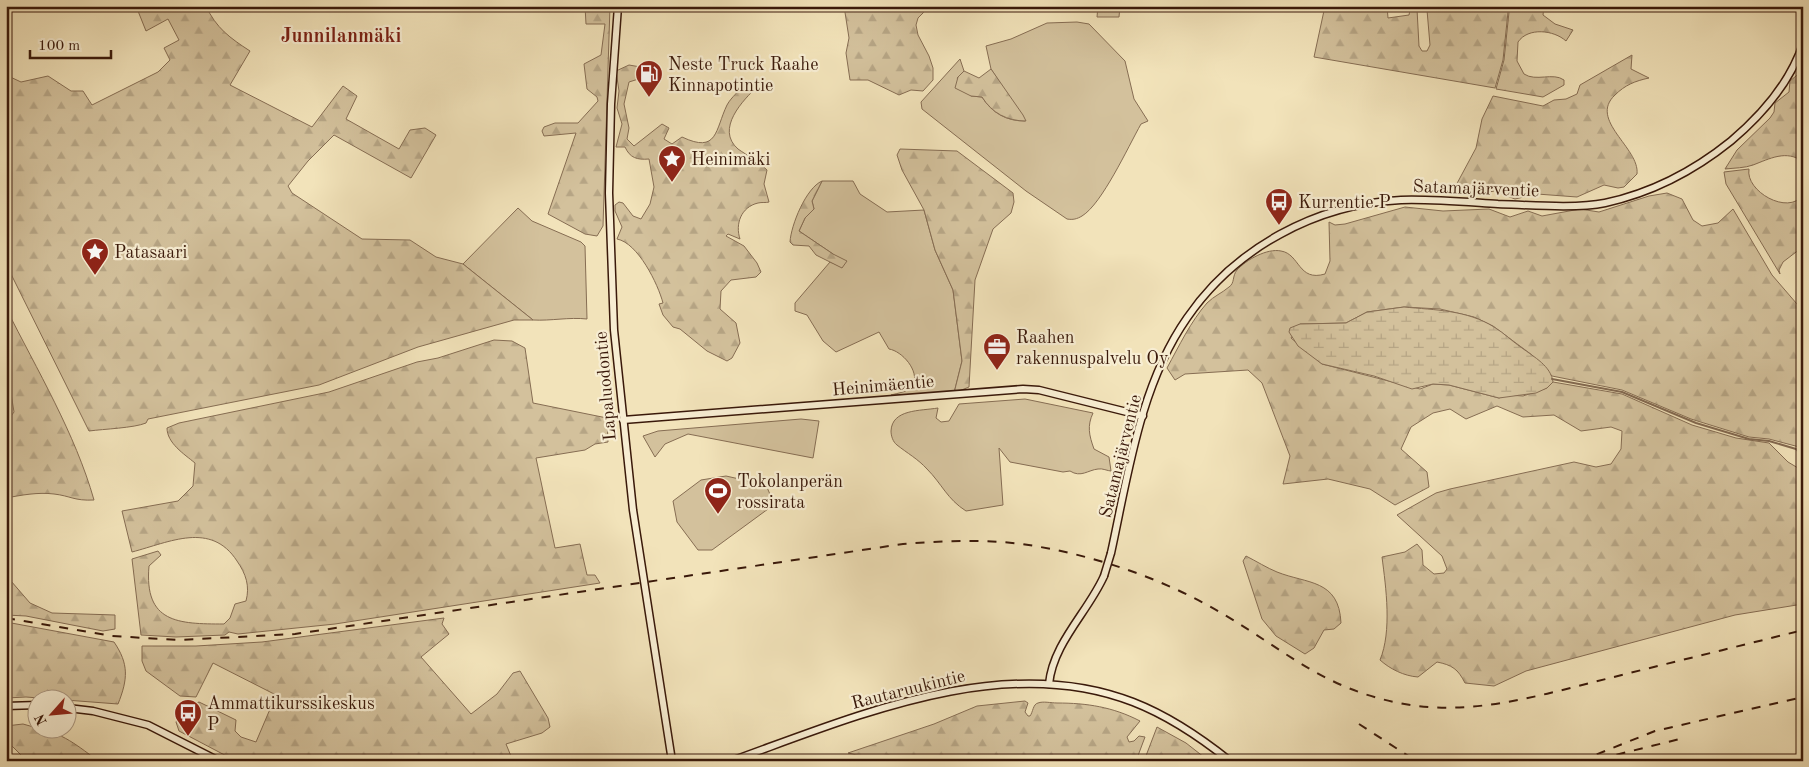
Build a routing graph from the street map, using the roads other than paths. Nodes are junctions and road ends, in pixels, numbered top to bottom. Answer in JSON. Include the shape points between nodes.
{"nodes":[{"id":1,"x":618,"y":6,"type":"edge"},
{"id":2,"x":1803,"y":44,"type":"edge"},
{"id":3,"x":1143,"y":416,"type":"junction"},
{"id":4,"x":623,"y":420,"type":"junction"},
{"id":5,"x":1049,"y":684,"type":"junction"},
{"id":6,"x":28,"y":705,"type":"edge"},
{"id":7,"x":6,"y":706,"type":"edge"},
{"id":8,"x":78,"y":709,"type":"edge"},
{"id":9,"x":219,"y":761,"type":"edge"},
{"id":10,"x":672,"y":761,"type":"edge"},
{"id":11,"x":731,"y":761,"type":"edge"},
{"id":12,"x":1230,"y":761,"type":"edge"}],
"edges":[{"from":1,"to":4,"type":"street","name":"Lapaluodontie","via":[[611,104],[610,242]]},
{"from":2,"to":3,"type":"street","name":"Satamajärventie","via":[[1780,88],[1752,121],[1708,159],[1649,190],[1604,203],[1546,205],[1402,200],[1374,203],[1316,218],[1260,245],[1213,285],[1186,319],[1158,371]]},
{"from":3,"to":4,"type":"street","name":"Heinimäentie","via":[[1039,390],[1023,389]]},
{"from":3,"to":5,"type":"street","name":"Satamajärventie","bridge":true,"via":[[1104,576],[1097,593],[1059,652],[1050,670]]},
{"from":4,"to":10,"type":"street","name":"Lapaluodontie","via":[[640,556]]},
{"from":5,"to":11,"type":"street","name":"Rautaruukintie","via":[[972,688],[928,696],[846,720]]},
{"from":5,"to":12,"type":"street","name":"Rautaruukintie","via":[[1103,692],[1155,711],[1198,736]]},
{"from":6,"to":7,"type":"street"},
{"from":8,"to":9,"type":"street","via":[[148,725]]}]}
